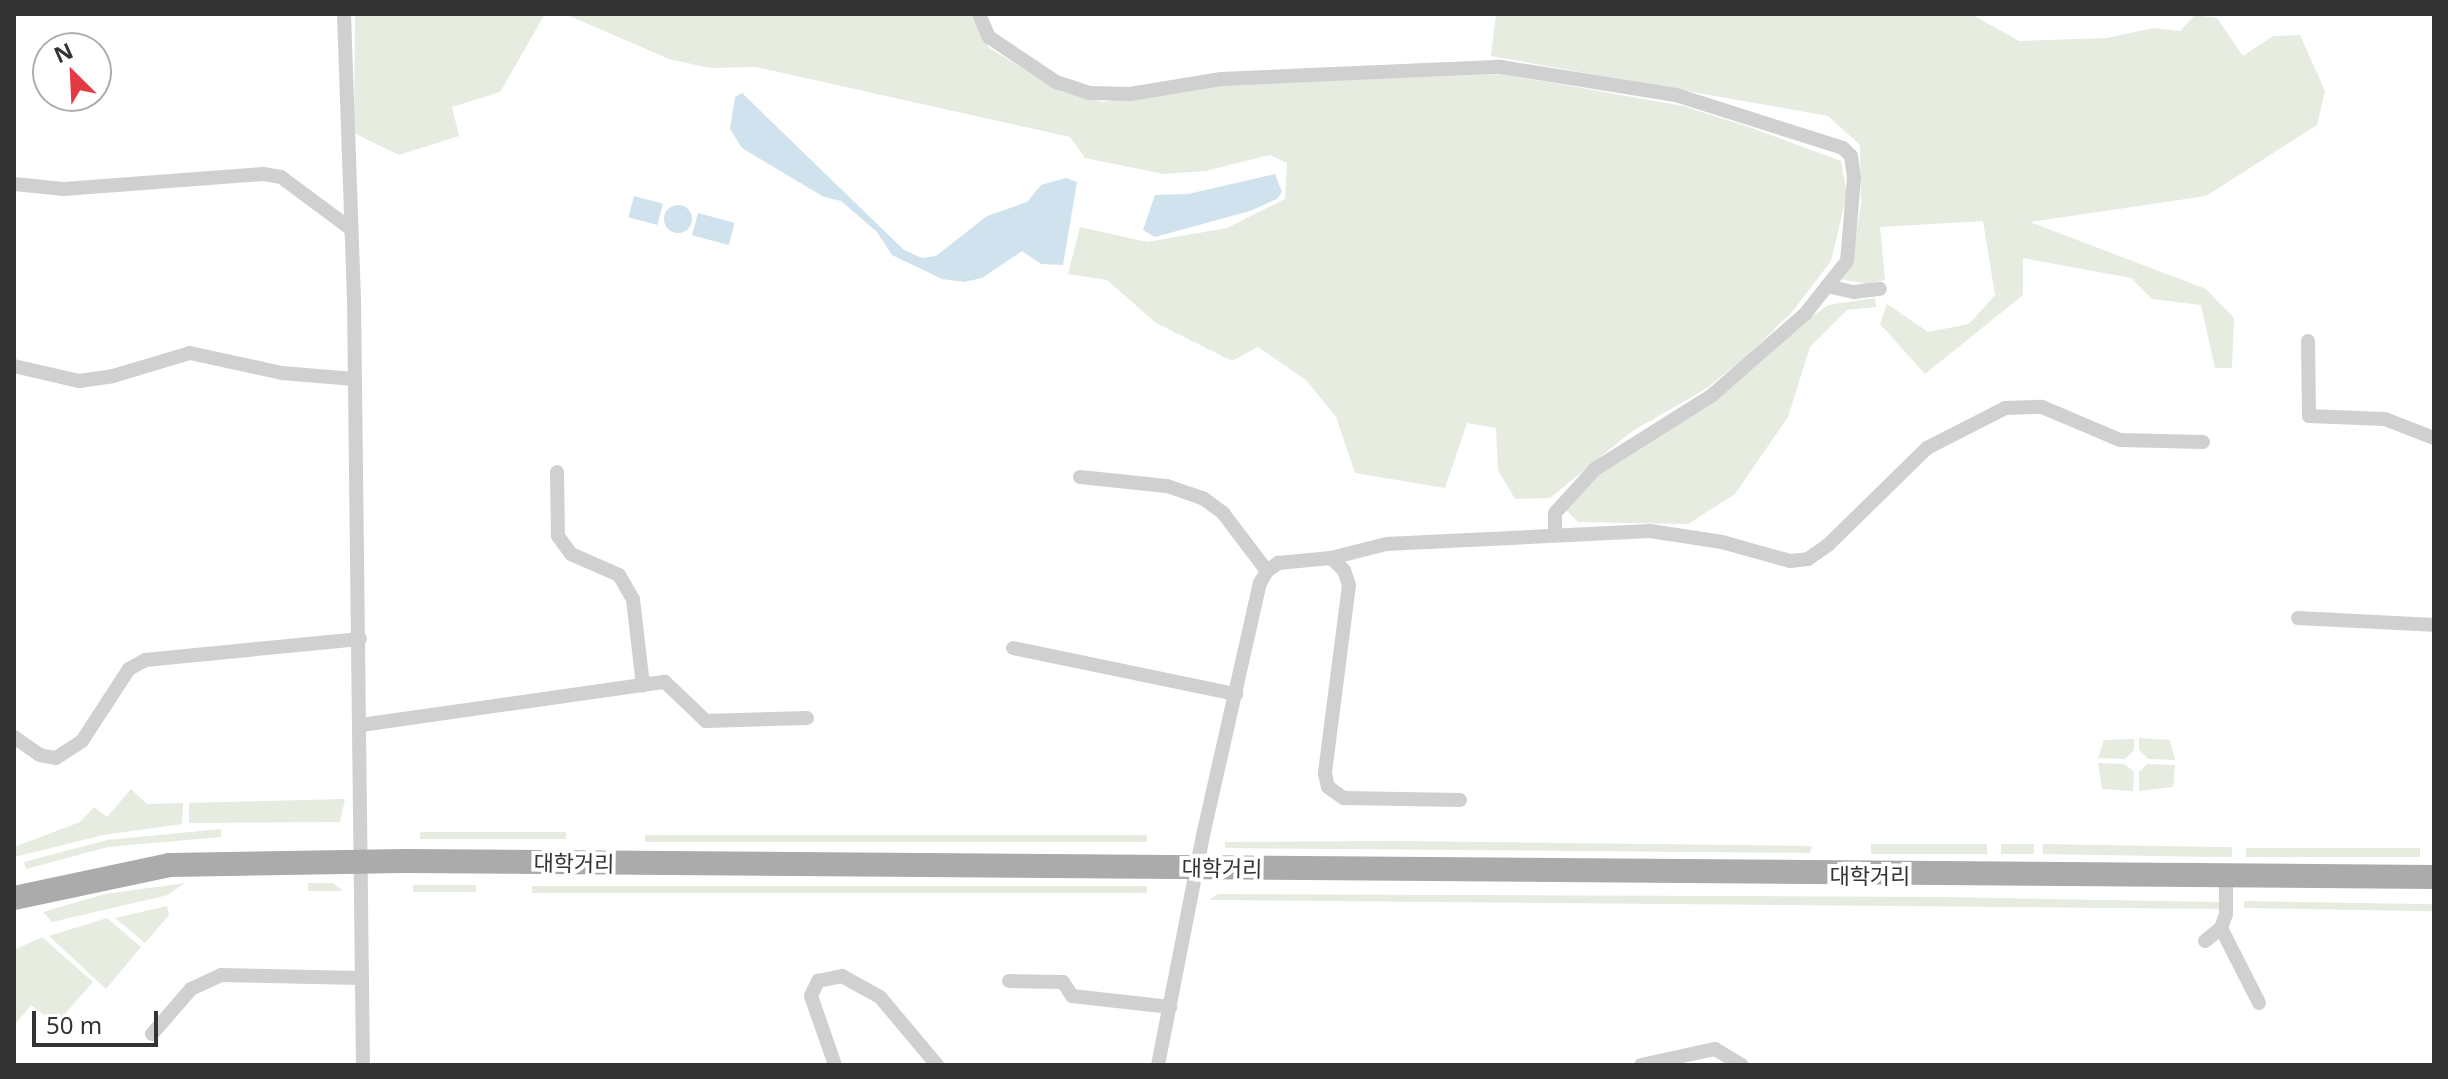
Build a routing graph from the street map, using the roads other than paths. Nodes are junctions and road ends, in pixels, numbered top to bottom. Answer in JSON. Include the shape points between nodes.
{"nodes":[{"id":1,"x":344,"y":14,"type":"edge"},
{"id":2,"x":979,"y":14,"type":"edge"},
{"id":3,"x":14,"y":184,"type":"edge"},
{"id":4,"x":351,"y":229,"type":"junction"},
{"id":5,"x":1827,"y":286,"type":"junction"},
{"id":6,"x":1880,"y":289,"type":"dead end"},
{"id":7,"x":2308,"y":341,"type":"dead end"},
{"id":8,"x":14,"y":366,"type":"edge"},
{"id":9,"x":354,"y":379,"type":"junction"},
{"id":10,"x":2434,"y":438,"type":"edge"},
{"id":11,"x":2203,"y":442,"type":"dead end"},
{"id":12,"x":557,"y":472,"type":"dead end"},
{"id":13,"x":1080,"y":477,"type":"dead end"},
{"id":14,"x":1555,"y":535,"type":"junction"},
{"id":15,"x":1331,"y":558,"type":"junction"},
{"id":16,"x":1267,"y":571,"type":"junction"},
{"id":17,"x":2298,"y":618,"type":"dead end"},
{"id":18,"x":2434,"y":625,"type":"edge"},
{"id":19,"x":360,"y":639,"type":"junction"},
{"id":20,"x":1013,"y":648,"type":"dead end"},
{"id":21,"x":643,"y":685,"type":"junction"},
{"id":22,"x":1236,"y":694,"type":"junction"},
{"id":23,"x":807,"y":718,"type":"dead end"},
{"id":24,"x":361,"y":725,"type":"junction"},
{"id":25,"x":14,"y":737,"type":"edge"},
{"id":26,"x":1460,"y":800,"type":"dead end"},
{"id":27,"x":358,"y":862,"type":"junction"},
{"id":28,"x":1197,"y":868,"type":"junction"},
{"id":29,"x":2226,"y":877,"type":"junction"},
{"id":30,"x":2434,"y":877,"type":"edge"},
{"id":31,"x":14,"y":898,"type":"edge"},
{"id":32,"x":2221,"y":928,"type":"junction"},
{"id":33,"x":2205,"y":941,"type":"dead end"},
{"id":34,"x":361,"y":978,"type":"junction"},
{"id":35,"x":1009,"y":981,"type":"dead end"},
{"id":36,"x":2259,"y":1003,"type":"dead end"},
{"id":37,"x":1170,"y":1007,"type":"junction"},
{"id":38,"x":152,"y":1034,"type":"dead end"},
{"id":39,"x":363,"y":1065,"type":"edge"},
{"id":40,"x":835,"y":1065,"type":"edge"},
{"id":41,"x":937,"y":1065,"type":"edge"},
{"id":42,"x":1158,"y":1065,"type":"edge"},
{"id":43,"x":1641,"y":1065,"type":"edge"},
{"id":44,"x":1742,"y":1065,"type":"edge"}],
"edges":[{"from":1,"to":4,"type":"street"},
{"from":2,"to":5,"type":"street","via":[[989,37],[1056,82],[1089,93],[1130,94],[1221,79],[1501,67],[1676,95],[1743,113],[1843,148],[1851,156],[1854,206],[1847,261]]},
{"from":3,"to":4,"type":"street","via":[[64,189],[263,174],[281,177]]},
{"from":4,"to":9,"type":"street"},
{"from":5,"to":6,"type":"street","via":[[1854,292]]},
{"from":5,"to":14,"type":"street","via":[[1805,314],[1711,396],[1595,469],[1555,513]]},
{"from":7,"to":10,"type":"street","via":[[2309,416],[2385,419]]},
{"from":8,"to":9,"type":"street","via":[[79,381],[190,353],[282,373]]},
{"from":9,"to":19,"type":"street"},
{"from":11,"to":14,"type":"street","via":[[2120,440],[2042,407],[2005,408],[1927,448],[1808,559],[1790,561],[1722,542],[1650,531]]},
{"from":12,"to":21,"type":"street","via":[[558,536],[571,554],[619,575],[633,599]]},
{"from":13,"to":16,"type":"street","via":[[1167,486],[1204,499],[1223,513]]},
{"from":14,"to":15,"type":"street","via":[[1386,544]]},
{"from":15,"to":16,"type":"street","via":[[1278,563]]},
{"from":15,"to":26,"type":"street","via":[[1344,570],[1349,585],[1325,773],[1328,787],[1344,798]]},
{"from":16,"to":22,"type":"street"},
{"from":17,"to":18,"type":"street"},
{"from":19,"to":24,"type":"street"},
{"from":19,"to":25,"type":"street","via":[[145,660],[129,669],[82,741],[56,758],[40,755]]},
{"from":20,"to":22,"type":"street"},
{"from":21,"to":23,"type":"street","via":[[665,682],[706,721]]},
{"from":21,"to":24,"type":"street"},
{"from":22,"to":28,"type":"street"},
{"from":24,"to":27,"type":"street"},
{"from":27,"to":28,"type":"main road","name":"대학거리"},
{"from":27,"to":31,"type":"main road","name":"대학거리","via":[[169,865]]},
{"from":27,"to":34,"type":"street"},
{"from":28,"to":29,"type":"main road","name":"대학거리"},
{"from":28,"to":37,"type":"street"},
{"from":29,"to":30,"type":"main road","name":"대학거리"},
{"from":29,"to":32,"type":"street"},
{"from":32,"to":33,"type":"street"},
{"from":32,"to":36,"type":"street"},
{"from":34,"to":38,"type":"street","via":[[221,975],[191,989]]},
{"from":34,"to":39,"type":"street"},
{"from":35,"to":37,"type":"street","via":[[1063,982],[1072,996]]},
{"from":37,"to":42,"type":"street"},
{"from":40,"to":41,"type":"street","via":[[811,996],[818,981],[842,976],[880,997]]},
{"from":43,"to":44,"type":"street","via":[[1715,1049]]}]}
